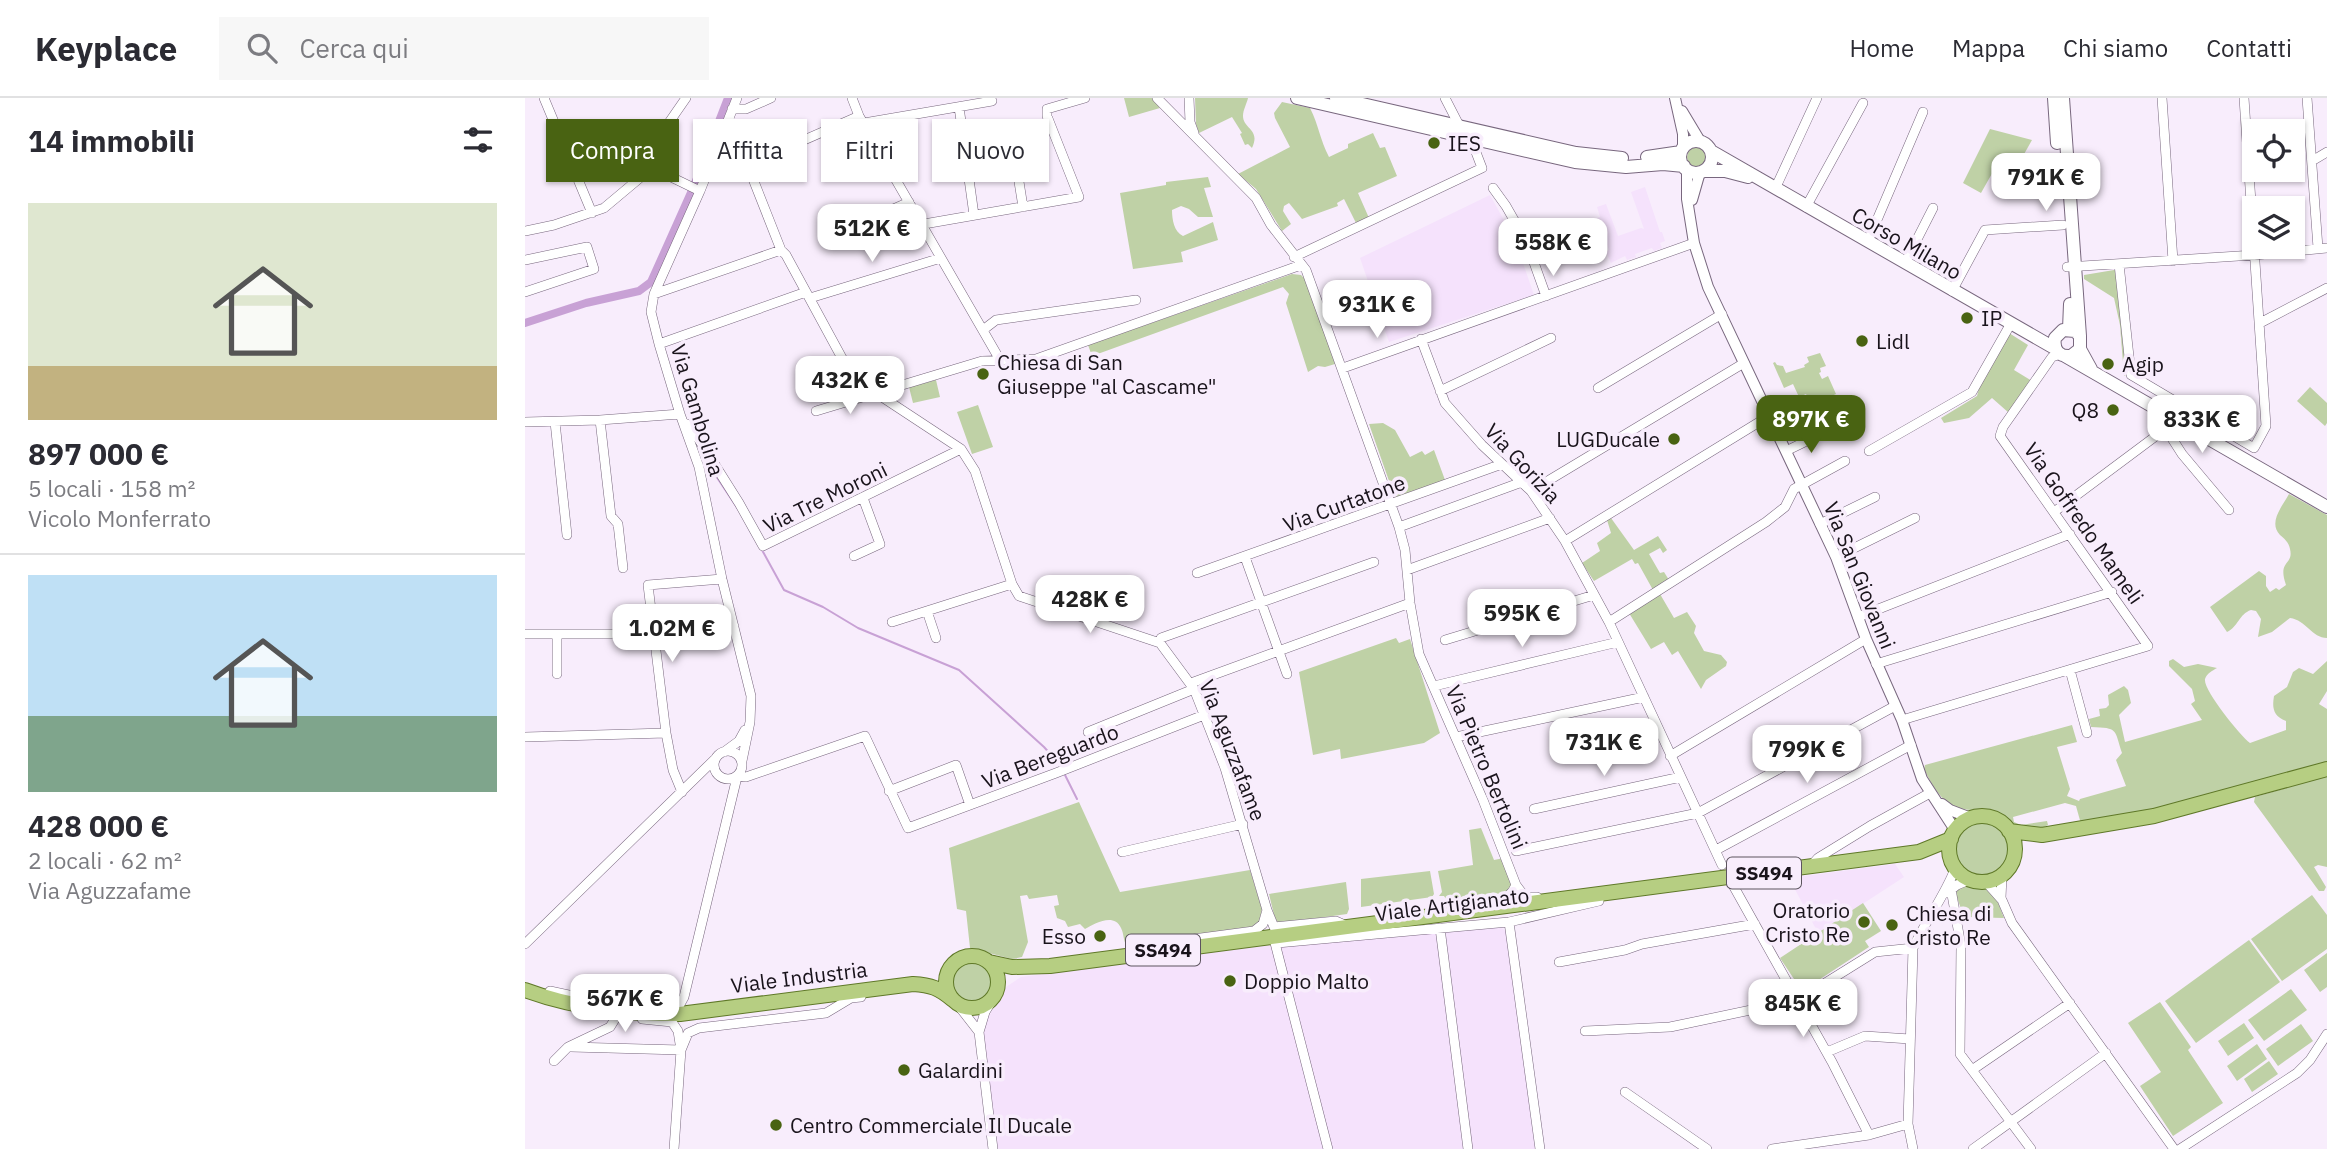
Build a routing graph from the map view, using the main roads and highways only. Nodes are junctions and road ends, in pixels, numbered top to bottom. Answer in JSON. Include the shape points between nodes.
{"nodes":[{"id":1,"x":1297,"y":98,"type":"edge"},
{"id":2,"x":1336,"y":98,"type":"edge"},
{"id":3,"x":2054,"y":98,"type":"edge"},
{"id":4,"x":2063,"y":98,"type":"edge"},
{"id":5,"x":1464,"y":132,"type":"junction"},
{"id":6,"x":1682,"y":149,"type":"junction"},
{"id":7,"x":1711,"y":151,"type":"junction"},
{"id":8,"x":1693,"y":170,"type":"junction"},
{"id":9,"x":1758,"y":180,"type":"junction"},
{"id":10,"x":2071,"y":267,"type":"junction"},
{"id":11,"x":2076,"y":338,"type":"junction"},
{"id":12,"x":2059,"y":349,"type":"junction"},
{"id":13,"x":2094,"y":374,"type":"junction"},
{"id":14,"x":2326,"y":504,"type":"edge"},
{"id":15,"x":2327,"y":769,"type":"edge"},
{"id":16,"x":2009,"y":831,"type":"junction"},
{"id":17,"x":1953,"y":835,"type":"junction"},
{"id":18,"x":2042,"y":835,"type":"junction"},
{"id":19,"x":1922,"y":852,"type":"junction"},
{"id":20,"x":2015,"y":855,"type":"junction"},
{"id":21,"x":1953,"y":863,"type":"junction"},
{"id":22,"x":1275,"y":939,"type":"joint"},
{"id":23,"x":989,"y":962,"type":"junction"},
{"id":24,"x":1050,"y":966,"type":"junction"},
{"id":25,"x":949,"y":968,"type":"junction"},
{"id":26,"x":913,"y":984,"type":"junction"},
{"id":27,"x":525,"y":990,"type":"edge"},
{"id":28,"x":995,"y":995,"type":"junction"},
{"id":29,"x":955,"y":1002,"type":"junction"}],
"edges":[{"from":1,"to":5,"type":"main road"},
{"from":2,"to":5,"type":"main road"},
{"from":3,"to":10,"type":"main road","via":[[2063,225]]},
{"from":4,"to":10,"type":"main road"},
{"from":5,"to":6,"type":"main road","via":[[1593,156],[1642,158]]},
{"from":5,"to":8,"type":"main road","name":"Corso Milano","via":[[1592,165],[1663,164]]},
{"from":6,"to":7,"type":"main road","via":[[1691,141],[1700,141]]},
{"from":6,"to":8,"type":"main road"},
{"from":7,"to":8,"type":"main road","via":[[1711,163]]},
{"from":7,"to":9,"type":"main road","name":"Corso Milano"},
{"from":8,"to":9,"type":"main road","name":"Corso Milano","via":[[1725,171]]},
{"from":9,"to":12,"type":"main road","name":"Corso Milano"},
{"from":10,"to":11,"type":"main road"},
{"from":11,"to":12,"type":"main road","name":"Corso Milano","via":[[2077,354]]},
{"from":11,"to":12,"type":"main road","name":"Corso Milano","via":[[2058,333]]},
{"from":11,"to":13,"type":"main road"},
{"from":12,"to":13,"type":"main road"},
{"from":13,"to":14,"type":"main road","via":[[2171,425]]},
{"from":15,"to":18,"type":"main road","via":[[2154,816]]},
{"from":16,"to":17,"type":"main road","number":"SS494","via":[[1987,816],[1961,823]]},
{"from":16,"to":18,"type":"main road"},
{"from":16,"to":20,"type":"main road"},
{"from":17,"to":19,"type":"main road","name":"Viale Artigianato","number":"SS494"},
{"from":17,"to":21,"type":"main road"},
{"from":18,"to":20,"type":"main road"},
{"from":19,"to":21,"type":"main road","name":"Viale Artigianato","number":"SS494","via":[[1939,853]]},
{"from":19,"to":22,"type":"main road","name":"Viale Artigianato","number":"SS494","via":[[1781,871],[1725,872],[1713,880],[1438,922],[1348,926]]},
{"from":20,"to":21,"type":"main road","number":"SS494","via":[[2002,876],[1986,882],[1969,880]]},
{"from":22,"to":24,"type":"main road","name":"Viale Industria","number":"SS494"},
{"from":23,"to":24,"type":"main road","name":"Viale Industria","number":"SS494","via":[[1011,967]]},
{"from":23,"to":25,"type":"main road","name":"Viale Industria","number":"SS494","via":[[965,956]]},
{"from":23,"to":28,"type":"main road","via":[[997,975]]},
{"from":24,"to":28,"type":"main road","name":"Viale Industria","number":"SS494","via":[[1010,978]]},
{"from":25,"to":26,"type":"main road","name":"Viale Industria","number":"SS494"},
{"from":25,"to":29,"type":"main road","via":[[947,992]]},
{"from":26,"to":27,"type":"main road","name":"Viale Industria","number":"SS494","via":[[680,1014],[586,1006]]},
{"from":26,"to":29,"type":"main road","name":"Viale Industria","number":"SS494","via":[[932,985]]},
{"from":28,"to":29,"type":"main road","name":"Viale Industria","number":"SS494","via":[[976,1008]]}]}
